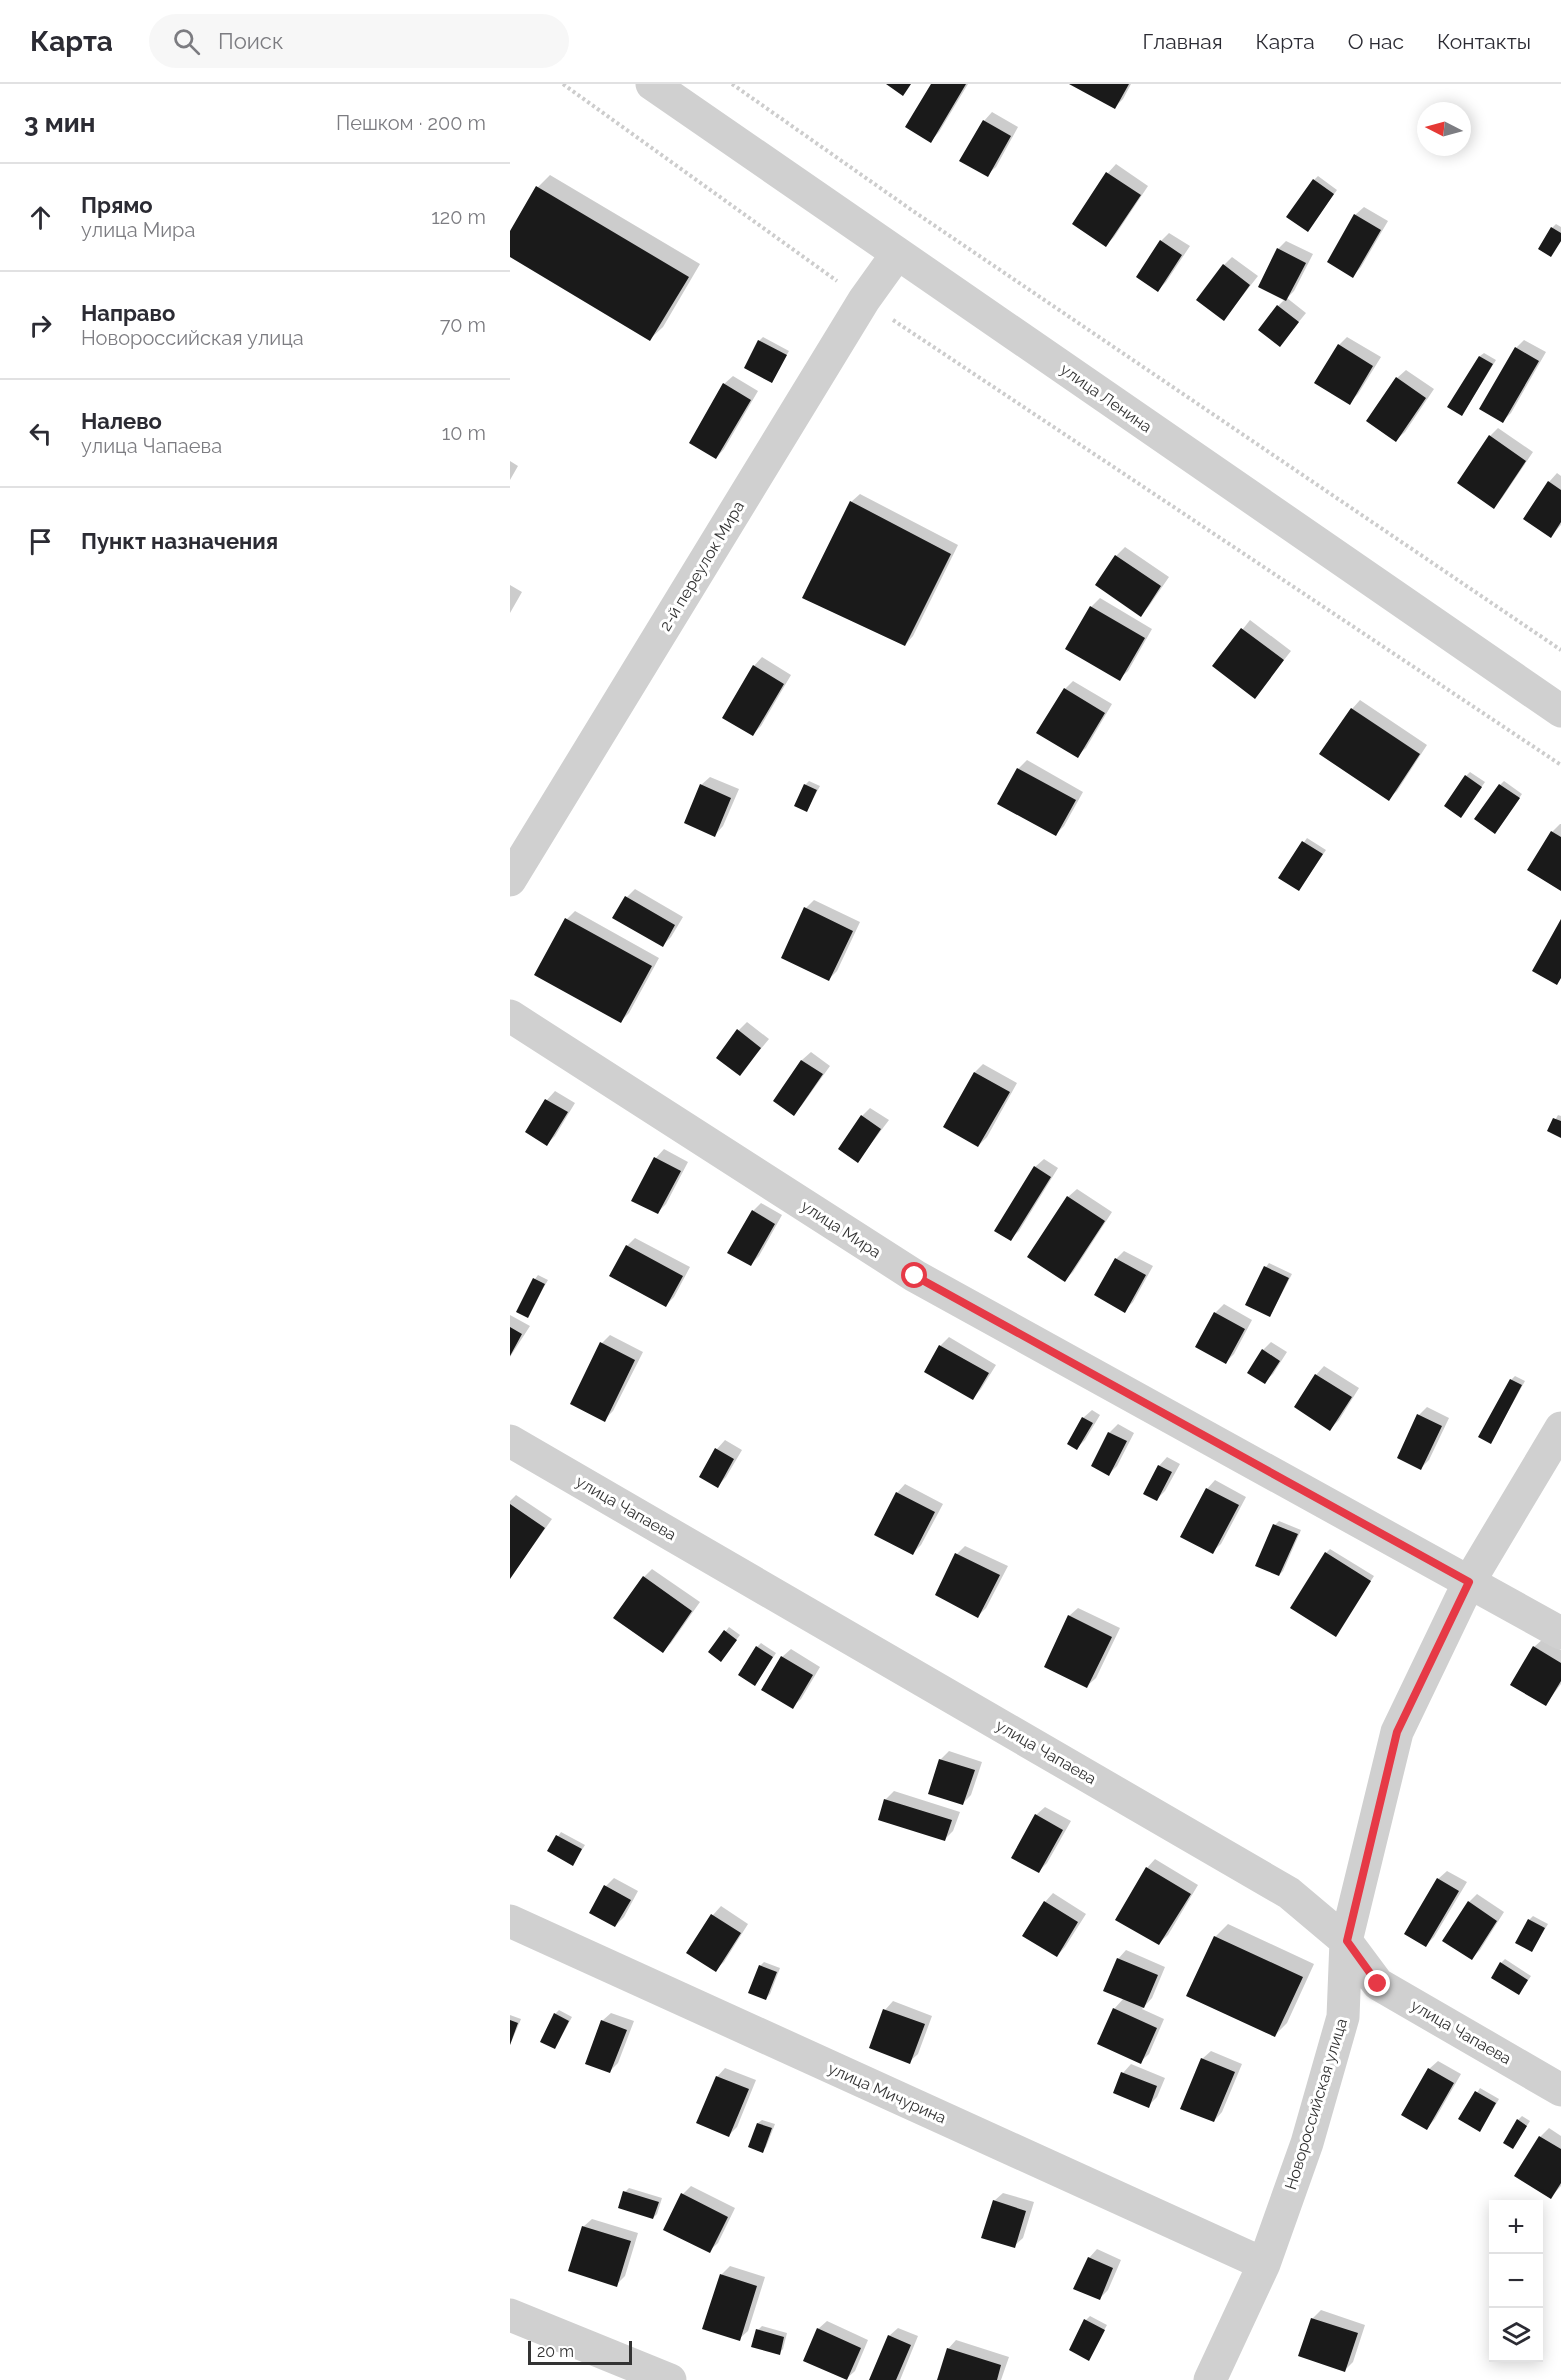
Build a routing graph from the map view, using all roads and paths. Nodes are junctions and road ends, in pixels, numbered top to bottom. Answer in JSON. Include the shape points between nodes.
{"nodes":[{"id":1,"x":563,"y":84,"type":"edge"},
{"id":2,"x":652,"y":84,"type":"edge"},
{"id":3,"x":732,"y":84,"type":"edge"},
{"id":4,"x":897,"y":254,"type":"junction"},
{"id":5,"x":864,"y":300,"type":"junction"},
{"id":6,"x":1561,"y":650,"type":"edge"},
{"id":7,"x":1561,"y":711,"type":"edge"},
{"id":8,"x":1561,"y":765,"type":"edge"},
{"id":9,"x":510,"y":880,"type":"edge"},
{"id":10,"x":510,"y":1016,"type":"edge"},
{"id":11,"x":1561,"y":1428,"type":"edge"},
{"id":12,"x":510,"y":1441,"type":"edge"},
{"id":13,"x":1469,"y":1582,"type":"junction"},
{"id":14,"x":1561,"y":1633,"type":"edge"},
{"id":15,"x":510,"y":1921,"type":"edge"},
{"id":16,"x":1347,"y":1941,"type":"junction"},
{"id":17,"x":1561,"y":2090,"type":"edge"},
{"id":18,"x":1264,"y":2264,"type":"junction"},
{"id":19,"x":510,"y":2315,"type":"edge"},
{"id":20,"x":670,"y":2380,"type":"edge"},
{"id":21,"x":1210,"y":2380,"type":"edge"}],
"edges":[{"from":1,"to":5,"type":"path"},
{"from":2,"to":4,"type":"street","name":"улица Ленина"},
{"from":3,"to":6,"type":"path"},
{"from":4,"to":5,"type":"street","name":"2-й переулок Мира"},
{"from":4,"to":7,"type":"street","name":"улица Ленина"},
{"from":5,"to":8,"type":"path"},
{"from":5,"to":9,"type":"street","name":"2-й переулок Мира"},
{"from":10,"to":13,"type":"street","name":"улица Мира","via":[[915,1276]]},
{"from":11,"to":13,"type":"street","name":"Новороссийская улица"},
{"from":12,"to":16,"type":"street","name":"улица Чапаева","via":[[1289,1893]]},
{"from":13,"to":14,"type":"street","name":"улица Мира"},
{"from":13,"to":16,"type":"street","name":"Новороссийская улица","via":[[1397,1732]]},
{"from":15,"to":18,"type":"street","name":"улица Мичурина"},
{"from":16,"to":17,"type":"street","name":"улица Чапаева","via":[[1378,1984]]},
{"from":16,"to":18,"type":"street","name":"Новороссийская улица","via":[[1343,2017],[1307,2143]]},
{"from":18,"to":21,"type":"street","name":"Новороссийская улица"},
{"from":19,"to":20,"type":"street"}]}
